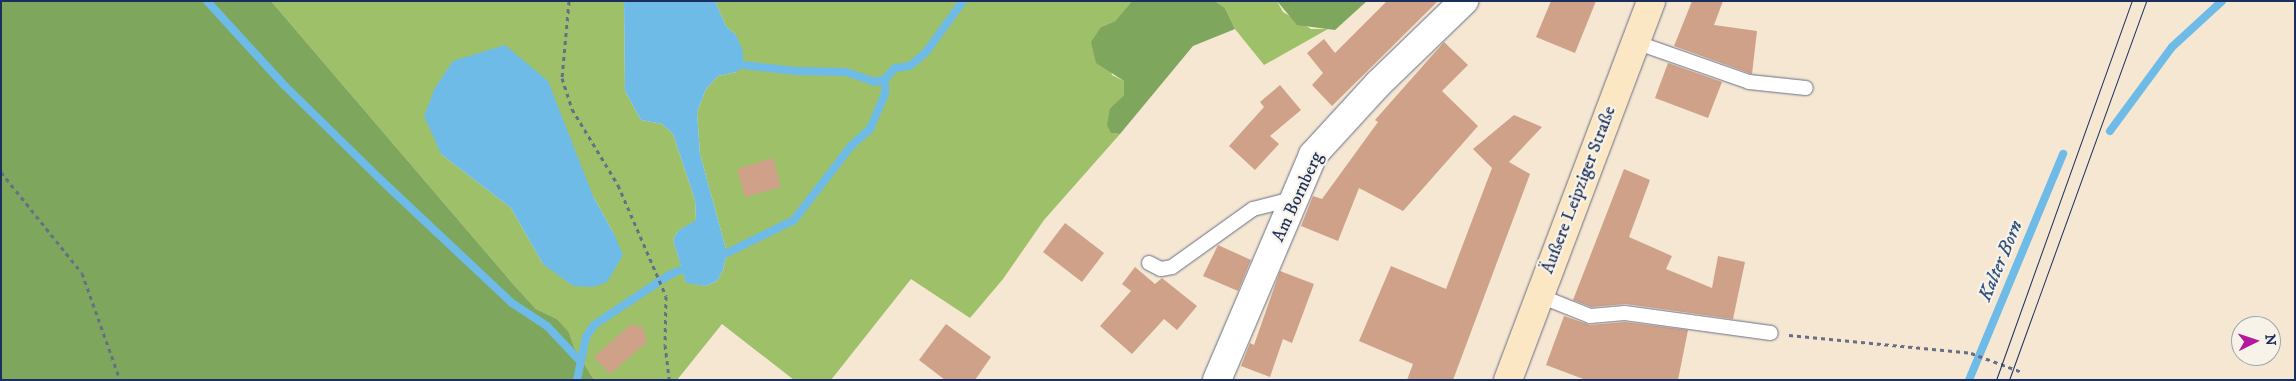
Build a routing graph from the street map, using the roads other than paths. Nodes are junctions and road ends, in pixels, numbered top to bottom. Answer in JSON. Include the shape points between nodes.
{"nodes":[{"id":1,"x":1464,"y":1,"type":"edge"},
{"id":2,"x":1651,"y":1,"type":"edge"},
{"id":3,"x":1636,"y":42,"type":"junction"},
{"id":4,"x":1806,"y":88,"type":"dead end"},
{"id":5,"x":1296,"y":197,"type":"junction"},
{"id":6,"x":1149,"y":263,"type":"dead end"},
{"id":7,"x":1540,"y":296,"type":"junction"},
{"id":8,"x":1771,"y":333,"type":"road end"},
{"id":9,"x":1217,"y":380,"type":"edge"},
{"id":10,"x":1508,"y":380,"type":"edge"}],
"edges":[{"from":1,"to":5,"type":"street","name":"Am Bornberg","via":[[1378,84],[1313,156]]},
{"from":2,"to":3,"type":"street","name":"Äußere Leipziger Straße"},
{"from":3,"to":4,"type":"lane","via":[[1749,82]]},
{"from":3,"to":7,"type":"street","name":"Äußere Leipziger Straße"},
{"from":5,"to":6,"type":"lane","via":[[1253,209],[1172,267],[1161,269]]},
{"from":5,"to":9,"type":"street","name":"Am Bornberg"},
{"from":7,"to":8,"type":"lane","via":[[1590,316],[1625,313]]},
{"from":7,"to":10,"type":"street","name":"Äußere Leipziger Straße"}]}
